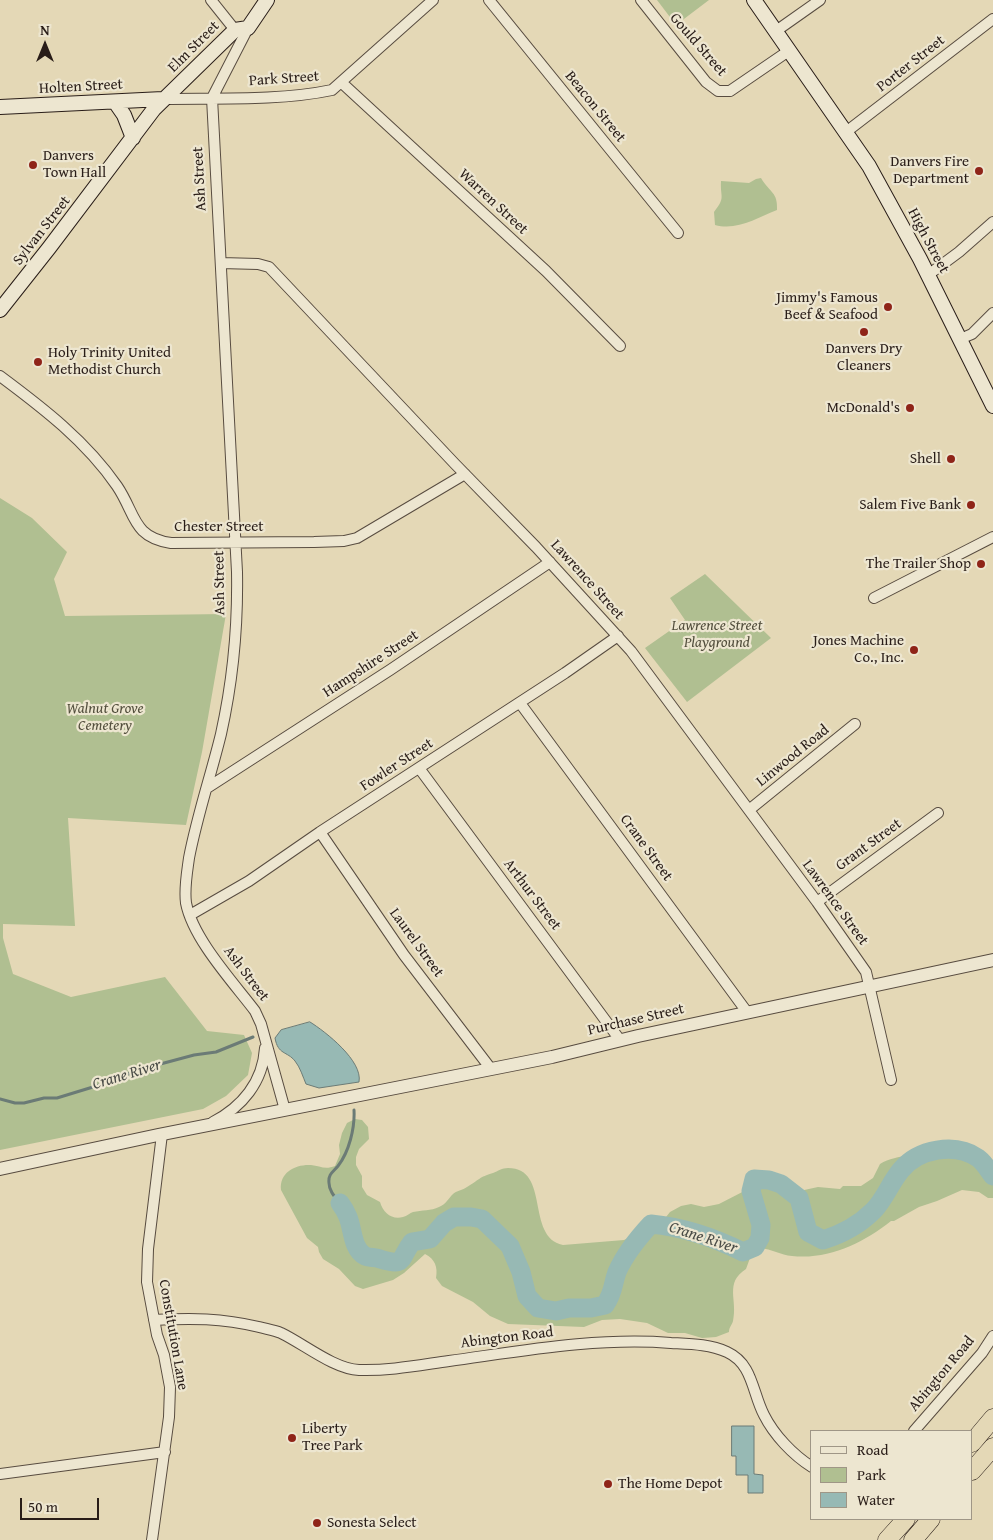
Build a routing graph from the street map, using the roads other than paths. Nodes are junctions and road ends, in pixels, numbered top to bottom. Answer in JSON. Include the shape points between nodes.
{"nodes":[{"id":1,"x":211,"y":0,"type":"edge"},
{"id":2,"x":267,"y":0,"type":"edge"},
{"id":3,"x":433,"y":0,"type":"edge"},
{"id":4,"x":489,"y":0,"type":"edge"},
{"id":5,"x":640,"y":0,"type":"edge"},
{"id":6,"x":754,"y":0,"type":"edge"},
{"id":7,"x":820,"y":0,"type":"edge"},
{"id":8,"x":992,"y":21,"type":"edge"},
{"id":9,"x":242,"y":29,"type":"junction"},
{"id":10,"x":776,"y":31,"type":"junction"},
{"id":11,"x":790,"y":50,"type":"junction"},
{"id":12,"x":342,"y":83,"type":"junction"},
{"id":13,"x":212,"y":98,"type":"junction"},
{"id":14,"x":163,"y":99,"type":"junction"},
{"id":15,"x":115,"y":102,"type":"junction"},
{"id":16,"x":0,"y":107,"type":"edge"},
{"id":17,"x":846,"y":132,"type":"junction"},
{"id":18,"x":133,"y":138,"type":"junction"},
{"id":19,"x":993,"y":222,"type":"edge"},
{"id":20,"x":678,"y":233,"type":"dead end"},
{"id":21,"x":221,"y":263,"type":"junction"},
{"id":22,"x":928,"y":274,"type":"junction"},
{"id":23,"x":0,"y":310,"type":"edge"},
{"id":24,"x":993,"y":312,"type":"edge"},
{"id":25,"x":960,"y":339,"type":"junction"},
{"id":26,"x":620,"y":346,"type":"dead end"},
{"id":27,"x":0,"y":376,"type":"edge"},
{"id":28,"x":993,"y":406,"type":"edge"},
{"id":29,"x":465,"y":474,"type":"junction"},
{"id":30,"x":993,"y":537,"type":"edge"},
{"id":31,"x":236,"y":542,"type":"junction"},
{"id":32,"x":550,"y":562,"type":"junction"},
{"id":33,"x":874,"y":598,"type":"dead end"},
{"id":34,"x":618,"y":636,"type":"junction"},
{"id":35,"x":520,"y":703,"type":"junction"},
{"id":36,"x":855,"y":724,"type":"dead end"},
{"id":37,"x":419,"y":768,"type":"junction"},
{"id":38,"x":207,"y":788,"type":"junction"},
{"id":39,"x":749,"y":810,"type":"junction"},
{"id":40,"x":938,"y":812,"type":"dead end"},
{"id":41,"x":320,"y":832,"type":"junction"},
{"id":42,"x":817,"y":902,"type":"junction"},
{"id":43,"x":190,"y":916,"type":"junction"},
{"id":44,"x":993,"y":960,"type":"edge"},
{"id":45,"x":870,"y":986,"type":"junction"},
{"id":46,"x":747,"y":1012,"type":"junction"},
{"id":47,"x":265,"y":1039,"type":"junction"},
{"id":48,"x":620,"y":1040,"type":"junction"},
{"id":49,"x":491,"y":1069,"type":"junction"},
{"id":50,"x":891,"y":1080,"type":"dead end"},
{"id":51,"x":285,"y":1110,"type":"junction"},
{"id":52,"x":202,"y":1126,"type":"junction"},
{"id":53,"x":162,"y":1134,"type":"junction"},
{"id":54,"x":2,"y":1168,"type":"edge"},
{"id":55,"x":154,"y":1320,"type":"junction"},
{"id":56,"x":993,"y":1336,"type":"edge"},
{"id":57,"x":993,"y":1418,"type":"edge"},
{"id":58,"x":915,"y":1430,"type":"edge"},
{"id":59,"x":973,"y":1442,"type":"edge"},
{"id":60,"x":993,"y":1447,"type":"edge"},
{"id":61,"x":165,"y":1452,"type":"junction"},
{"id":62,"x":810,"y":1466,"type":"edge"},
{"id":63,"x":973,"y":1470,"type":"edge"},
{"id":64,"x":0,"y":1474,"type":"edge"},
{"id":65,"x":905,"y":1520,"type":"edge"},
{"id":66,"x":930,"y":1520,"type":"edge"},
{"id":67,"x":152,"y":1540,"type":"edge"},
{"id":68,"x":888,"y":1540,"type":"edge"},
{"id":69,"x":912,"y":1540,"type":"edge"}],
"edges":[{"from":1,"to":9,"type":"street"},
{"from":2,"to":9,"type":"main road","name":"Elm Street"},
{"from":3,"to":12,"type":"street","name":"Park Street"},
{"from":4,"to":20,"type":"street","name":"Beacon Street"},
{"from":5,"to":11,"type":"street","name":"Gould Street","via":[[706,82],[718,91],[730,91]]},
{"from":6,"to":10,"type":"main road","name":"High Street"},
{"from":7,"to":10,"type":"street"},
{"from":8,"to":17,"type":"street","name":"Porter Street"},
{"from":9,"to":13,"type":"street"},
{"from":9,"to":14,"type":"main road","name":"Elm Street"},
{"from":10,"to":11,"type":"main road","name":"High Street"},
{"from":11,"to":17,"type":"main road","name":"High Street"},
{"from":12,"to":13,"type":"street","name":"Park Street","via":[[332,90],[316,93]]},
{"from":12,"to":26,"type":"street","name":"Warren Street","via":[[546,271]]},
{"from":13,"to":14,"type":"street","name":"Park Street"},
{"from":13,"to":21,"type":"street","name":"Ash Street"},
{"from":14,"to":15,"type":"main road","name":"Holten Street"},
{"from":14,"to":18,"type":"main road","name":"Sylvan Street"},
{"from":15,"to":16,"type":"main road","name":"Holten Street"},
{"from":15,"to":18,"type":"main road"},
{"from":17,"to":22,"type":"main road","name":"High Street","via":[[870,166]]},
{"from":18,"to":23,"type":"main road","name":"Sylvan Street"},
{"from":19,"to":22,"type":"street"},
{"from":21,"to":29,"type":"street","name":"Lawrence Street","via":[[269,267]]},
{"from":21,"to":31,"type":"street","name":"Ash Street"},
{"from":22,"to":25,"type":"main road","name":"High Street"},
{"from":24,"to":25,"type":"street","via":[[972,334]]},
{"from":25,"to":28,"type":"main road","name":"High Street"},
{"from":27,"to":31,"type":"street","name":"Chester Street","via":[[81,442],[103,467],[138,525],[149,537],[171,543]]},
{"from":29,"to":31,"type":"street","name":"Chester Street","via":[[357,538],[344,541]]},
{"from":29,"to":32,"type":"street","name":"Lawrence Street"},
{"from":30,"to":33,"type":"street"},
{"from":31,"to":38,"type":"street","name":"Ash Street","via":[[238,600],[234,652],[221,733]]},
{"from":32,"to":34,"type":"street","name":"Lawrence Street"},
{"from":32,"to":38,"type":"street","name":"Hampshire Street"},
{"from":34,"to":35,"type":"street","name":"Fowler Street"},
{"from":34,"to":39,"type":"street","name":"Lawrence Street"},
{"from":35,"to":37,"type":"street","name":"Fowler Street"},
{"from":35,"to":46,"type":"street","name":"Crane Street"},
{"from":36,"to":39,"type":"street","name":"Linwood Road"},
{"from":37,"to":41,"type":"street","name":"Fowler Street"},
{"from":37,"to":48,"type":"street","name":"Arthur Street"},
{"from":38,"to":43,"type":"street","name":"Ash Street","via":[[185,884]]},
{"from":39,"to":42,"type":"street","name":"Lawrence Street"},
{"from":40,"to":42,"type":"street","name":"Grant Street"},
{"from":41,"to":43,"type":"street","name":"Fowler Street","via":[[249,881]]},
{"from":41,"to":49,"type":"street","name":"Laurel Street","via":[[404,954]]},
{"from":42,"to":45,"type":"street","name":"Lawrence Street","via":[[866,972]]},
{"from":43,"to":47,"type":"street","name":"Ash Street","via":[[206,947],[255,1011]]},
{"from":44,"to":45,"type":"street","name":"Purchase Street"},
{"from":45,"to":46,"type":"street","name":"Purchase Street"},
{"from":45,"to":50,"type":"street","name":"Lawrence Street"},
{"from":46,"to":48,"type":"street","name":"Purchase Street"},
{"from":47,"to":51,"type":"street","name":"Ash Street"},
{"from":47,"to":52,"type":"street","name":"Ash Street","via":[[261,1071],[244,1098],[233,1111]]},
{"from":48,"to":49,"type":"street","name":"Purchase Street"},
{"from":49,"to":51,"type":"street","name":"Purchase Street"},
{"from":51,"to":52,"type":"street","name":"Ash Street"},
{"from":52,"to":53,"type":"street","name":"Ash Street"},
{"from":53,"to":54,"type":"street","name":"Ash Street"},
{"from":53,"to":55,"type":"street","name":"Constitution Lane","via":[[148,1249],[147,1282]]},
{"from":55,"to":61,"type":"street","name":"Constitution Lane","via":[[170,1387]]},
{"from":55,"to":62,"type":"street","name":"Abington Road","via":[[204,1318],[240,1322],[279,1332],[339,1366],[359,1370],[593,1343],[654,1341],[710,1346],[727,1352],[743,1364],[764,1415],[781,1439]]},
{"from":56,"to":58,"type":"street","name":"Abington Road"},
{"from":57,"to":59,"type":"highway"},
{"from":60,"to":63,"type":"highway"},
{"from":61,"to":64,"type":"street"},
{"from":61,"to":67,"type":"street","name":"Constitution Lane"},
{"from":65,"to":68,"type":"highway"},
{"from":66,"to":69,"type":"highway"}]}
